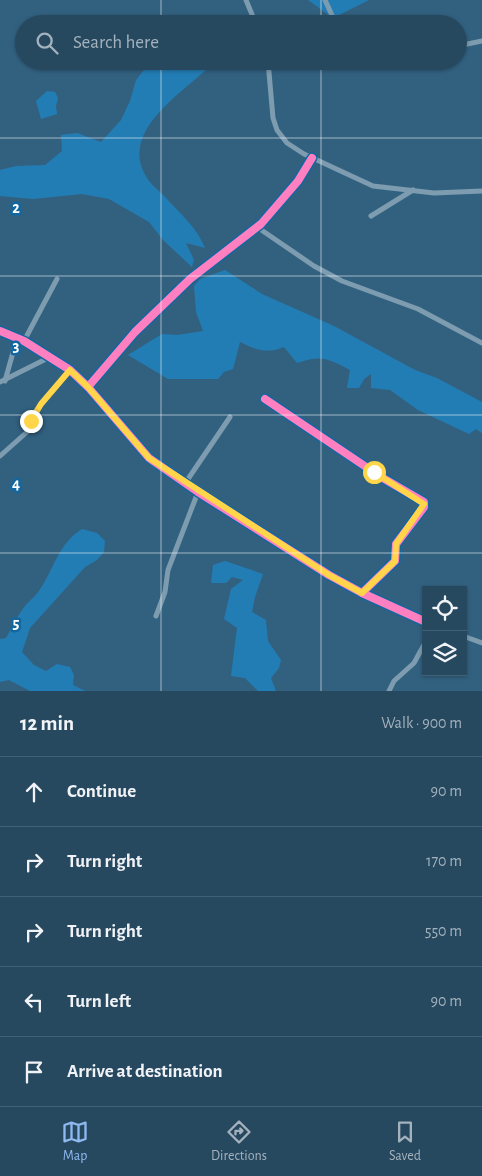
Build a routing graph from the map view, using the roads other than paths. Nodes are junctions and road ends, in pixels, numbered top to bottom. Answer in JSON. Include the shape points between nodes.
{"nodes":[{"id":1,"x":246,"y":0,"type":"edge"},
{"id":2,"x":325,"y":0,"type":"edge"},
{"id":3,"x":252,"y":15,"type":"edge"},
{"id":4,"x":332,"y":15,"type":"edge"},
{"id":5,"x":482,"y":41,"type":"edge"},
{"id":6,"x":467,"y":44,"type":"edge"},
{"id":7,"x":269,"y":70,"type":"edge"},
{"id":8,"x":312,"y":158,"type":"junction"},
{"id":9,"x":414,"y":190,"type":"junction"},
{"id":10,"x":482,"y":191,"type":"edge"},
{"id":11,"x":370,"y":216,"type":"dead end"},
{"id":12,"x":257,"y":227,"type":"junction"},
{"id":13,"x":57,"y":279,"type":"dead end"},
{"id":14,"x":0,"y":331,"type":"edge"},
{"id":15,"x":17,"y":338,"type":"junction"},
{"id":16,"x":24,"y":341,"type":"junction"},
{"id":17,"x":482,"y":343,"type":"edge"},
{"id":18,"x":50,"y":356,"type":"junction"},
{"id":19,"x":70,"y":370,"type":"junction"},
{"id":20,"x":2,"y":381,"type":"edge"},
{"id":21,"x":88,"y":387,"type":"junction"},
{"id":22,"x":265,"y":399,"type":"dead end"},
{"id":23,"x":230,"y":417,"type":"dead end"},
{"id":24,"x":0,"y":456,"type":"edge"},
{"id":25,"x":186,"y":482,"type":"junction"},
{"id":26,"x":198,"y":492,"type":"junction"},
{"id":27,"x":362,"y":593,"type":"junction"},
{"id":28,"x":156,"y":616,"type":"dead end"},
{"id":29,"x":422,"y":620,"type":"edge"},
{"id":30,"x":467,"y":637,"type":"edge"},
{"id":31,"x":482,"y":643,"type":"edge"},
{"id":32,"x":422,"y":648,"type":"edge"},
{"id":33,"x":389,"y":691,"type":"edge"}],
"edges":[{"from":1,"to":3,"type":"street"},
{"from":2,"to":4,"type":"street"},
{"from":5,"to":6,"type":"street"},
{"from":7,"to":8,"type":"street","via":[[277,130],[287,143]]},
{"from":8,"to":9,"type":"street","via":[[373,186]]},
{"from":8,"to":12,"type":"street","via":[[298,181]]},
{"from":9,"to":10,"type":"street","via":[[434,193]]},
{"from":9,"to":11,"type":"street"},
{"from":12,"to":17,"type":"street","via":[[335,277],[418,309]]},
{"from":12,"to":21,"type":"street","via":[[190,279],[135,332]]},
{"from":13,"to":16,"type":"street"},
{"from":14,"to":15,"type":"street"},
{"from":15,"to":16,"type":"street"},
{"from":15,"to":20,"type":"street"},
{"from":16,"to":18,"type":"street"},
{"from":18,"to":19,"type":"street"},
{"from":18,"to":20,"type":"street"},
{"from":19,"to":21,"type":"street"},
{"from":19,"to":24,"type":"street","via":[[34,413],[28,432]]},
{"from":21,"to":25,"type":"street","via":[[149,458]]},
{"from":22,"to":27,"type":"street","via":[[424,502],[424,507],[396,544],[395,561]]},
{"from":23,"to":25,"type":"street"},
{"from":25,"to":26,"type":"street"},
{"from":26,"to":27,"type":"street"},
{"from":26,"to":28,"type":"street","via":[[168,570],[163,600]]},
{"from":27,"to":29,"type":"street"},
{"from":30,"to":31,"type":"street"},
{"from":32,"to":33,"type":"street","via":[[414,663],[394,681]]}]}
